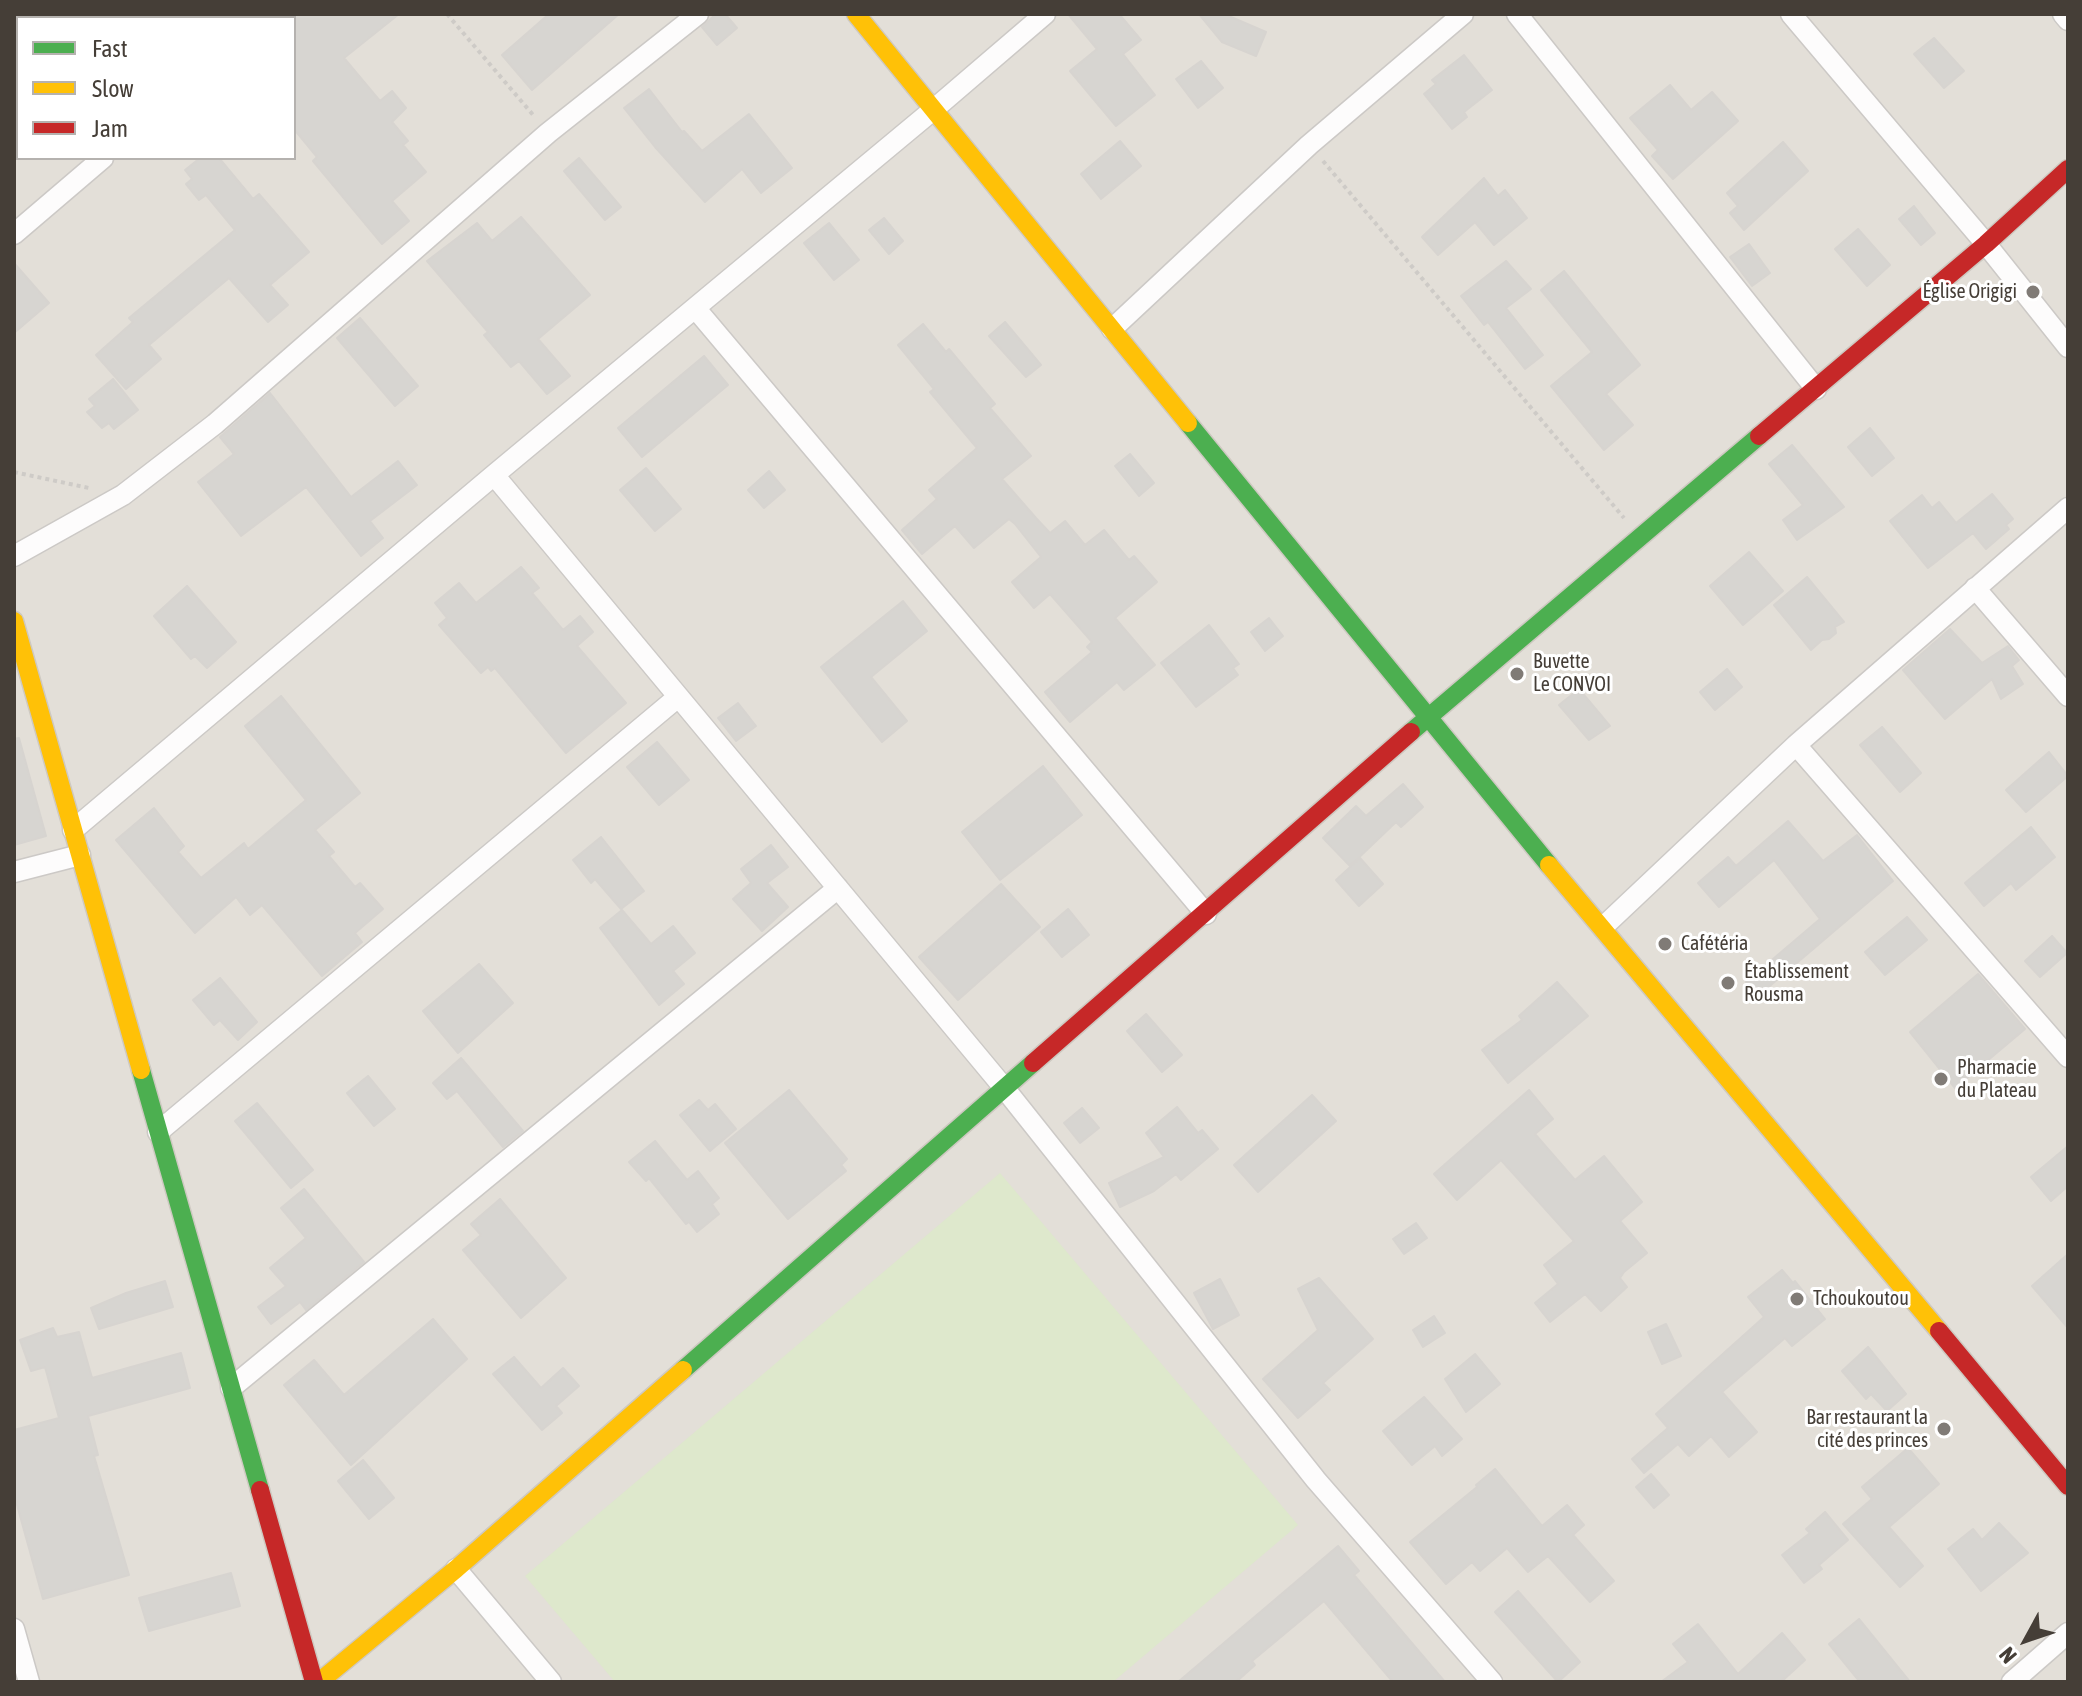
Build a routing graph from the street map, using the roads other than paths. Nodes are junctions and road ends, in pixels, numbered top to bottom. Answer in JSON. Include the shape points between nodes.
{"nodes":[{"id":1,"x":698,"y":14,"type":"edge"},
{"id":2,"x":856,"y":14,"type":"edge"},
{"id":3,"x":1045,"y":14,"type":"edge"},
{"id":4,"x":1463,"y":14,"type":"edge"},
{"id":5,"x":1517,"y":14,"type":"edge"},
{"id":6,"x":1791,"y":14,"type":"edge"},
{"id":7,"x":2063,"y":14,"type":"edge"},
{"id":8,"x":2068,"y":20,"type":"edge"},
{"id":9,"x":933,"y":110,"type":"junction"},
{"id":10,"x":101,"y":160,"type":"edge"},
{"id":11,"x":2068,"y":169,"type":"edge"},
{"id":12,"x":14,"y":234,"type":"edge"},
{"id":13,"x":1986,"y":244,"type":"junction"},
{"id":14,"x":696,"y":309,"type":"junction"},
{"id":15,"x":1112,"y":329,"type":"junction"},
{"id":16,"x":2068,"y":347,"type":"edge"},
{"id":17,"x":1816,"y":389,"type":"junction"},
{"id":18,"x":494,"y":475,"type":"junction"},
{"id":19,"x":2068,"y":508,"type":"edge"},
{"id":20,"x":14,"y":556,"type":"edge"},
{"id":21,"x":1975,"y":588,"type":"junction"},
{"id":22,"x":14,"y":621,"type":"edge"},
{"id":23,"x":2068,"y":696,"type":"edge"},
{"id":24,"x":678,"y":697,"type":"junction"},
{"id":25,"x":1427,"y":718,"type":"junction"},
{"id":26,"x":1796,"y":745,"type":"junction"},
{"id":27,"x":73,"y":830,"type":"junction"},
{"id":28,"x":80,"y":855,"type":"junction"},
{"id":29,"x":14,"y":872,"type":"edge"},
{"id":30,"x":838,"y":888,"type":"junction"},
{"id":31,"x":1206,"y":914,"type":"junction"},
{"id":32,"x":1603,"y":927,"type":"junction"},
{"id":33,"x":2068,"y":1057,"type":"edge"},
{"id":34,"x":1005,"y":1089,"type":"junction"},
{"id":35,"x":158,"y":1132,"type":"junction"},
{"id":36,"x":231,"y":1388,"type":"junction"},
{"id":37,"x":2068,"y":1486,"type":"edge"},
{"id":38,"x":456,"y":1569,"type":"junction"},
{"id":39,"x":14,"y":1629,"type":"edge"},
{"id":40,"x":2068,"y":1633,"type":"edge"},
{"id":41,"x":29,"y":1682,"type":"edge"},
{"id":42,"x":316,"y":1682,"type":"edge"},
{"id":43,"x":551,"y":1682,"type":"edge"},
{"id":44,"x":1492,"y":1682,"type":"edge"},
{"id":45,"x":2012,"y":1682,"type":"edge"}],
"edges":[{"from":1,"to":20,"type":"street","via":[[548,133],[215,424],[123,495]]},
{"from":2,"to":9,"type":"street"},
{"from":3,"to":9,"type":"street"},
{"from":4,"to":15,"type":"street","via":[[1309,145]]},
{"from":5,"to":17,"type":"street"},
{"from":6,"to":13,"type":"street"},
{"from":7,"to":8,"type":"street"},
{"from":9,"to":14,"type":"street"},
{"from":9,"to":15,"type":"street"},
{"from":10,"to":12,"type":"street"},
{"from":11,"to":13,"type":"street"},
{"from":13,"to":16,"type":"street"},
{"from":13,"to":17,"type":"street"},
{"from":14,"to":18,"type":"street"},
{"from":14,"to":31,"type":"street"},
{"from":15,"to":25,"type":"street"},
{"from":17,"to":25,"type":"street"},
{"from":18,"to":24,"type":"street"},
{"from":18,"to":27,"type":"street"},
{"from":19,"to":21,"type":"street"},
{"from":21,"to":23,"type":"street"},
{"from":21,"to":26,"type":"street"},
{"from":22,"to":27,"type":"street"},
{"from":24,"to":30,"type":"street"},
{"from":24,"to":35,"type":"street"},
{"from":25,"to":31,"type":"street"},
{"from":25,"to":32,"type":"street"},
{"from":26,"to":32,"type":"street"},
{"from":26,"to":33,"type":"street"},
{"from":27,"to":28,"type":"street"},
{"from":28,"to":29,"type":"street"},
{"from":28,"to":35,"type":"street"},
{"from":30,"to":34,"type":"street"},
{"from":30,"to":36,"type":"street"},
{"from":31,"to":34,"type":"street"},
{"from":32,"to":37,"type":"street"},
{"from":34,"to":38,"type":"street"},
{"from":34,"to":44,"type":"street","via":[[1316,1480]]},
{"from":35,"to":36,"type":"street"},
{"from":36,"to":42,"type":"street"},
{"from":38,"to":42,"type":"street"},
{"from":38,"to":43,"type":"street"},
{"from":39,"to":41,"type":"street"},
{"from":40,"to":45,"type":"street"}]}
